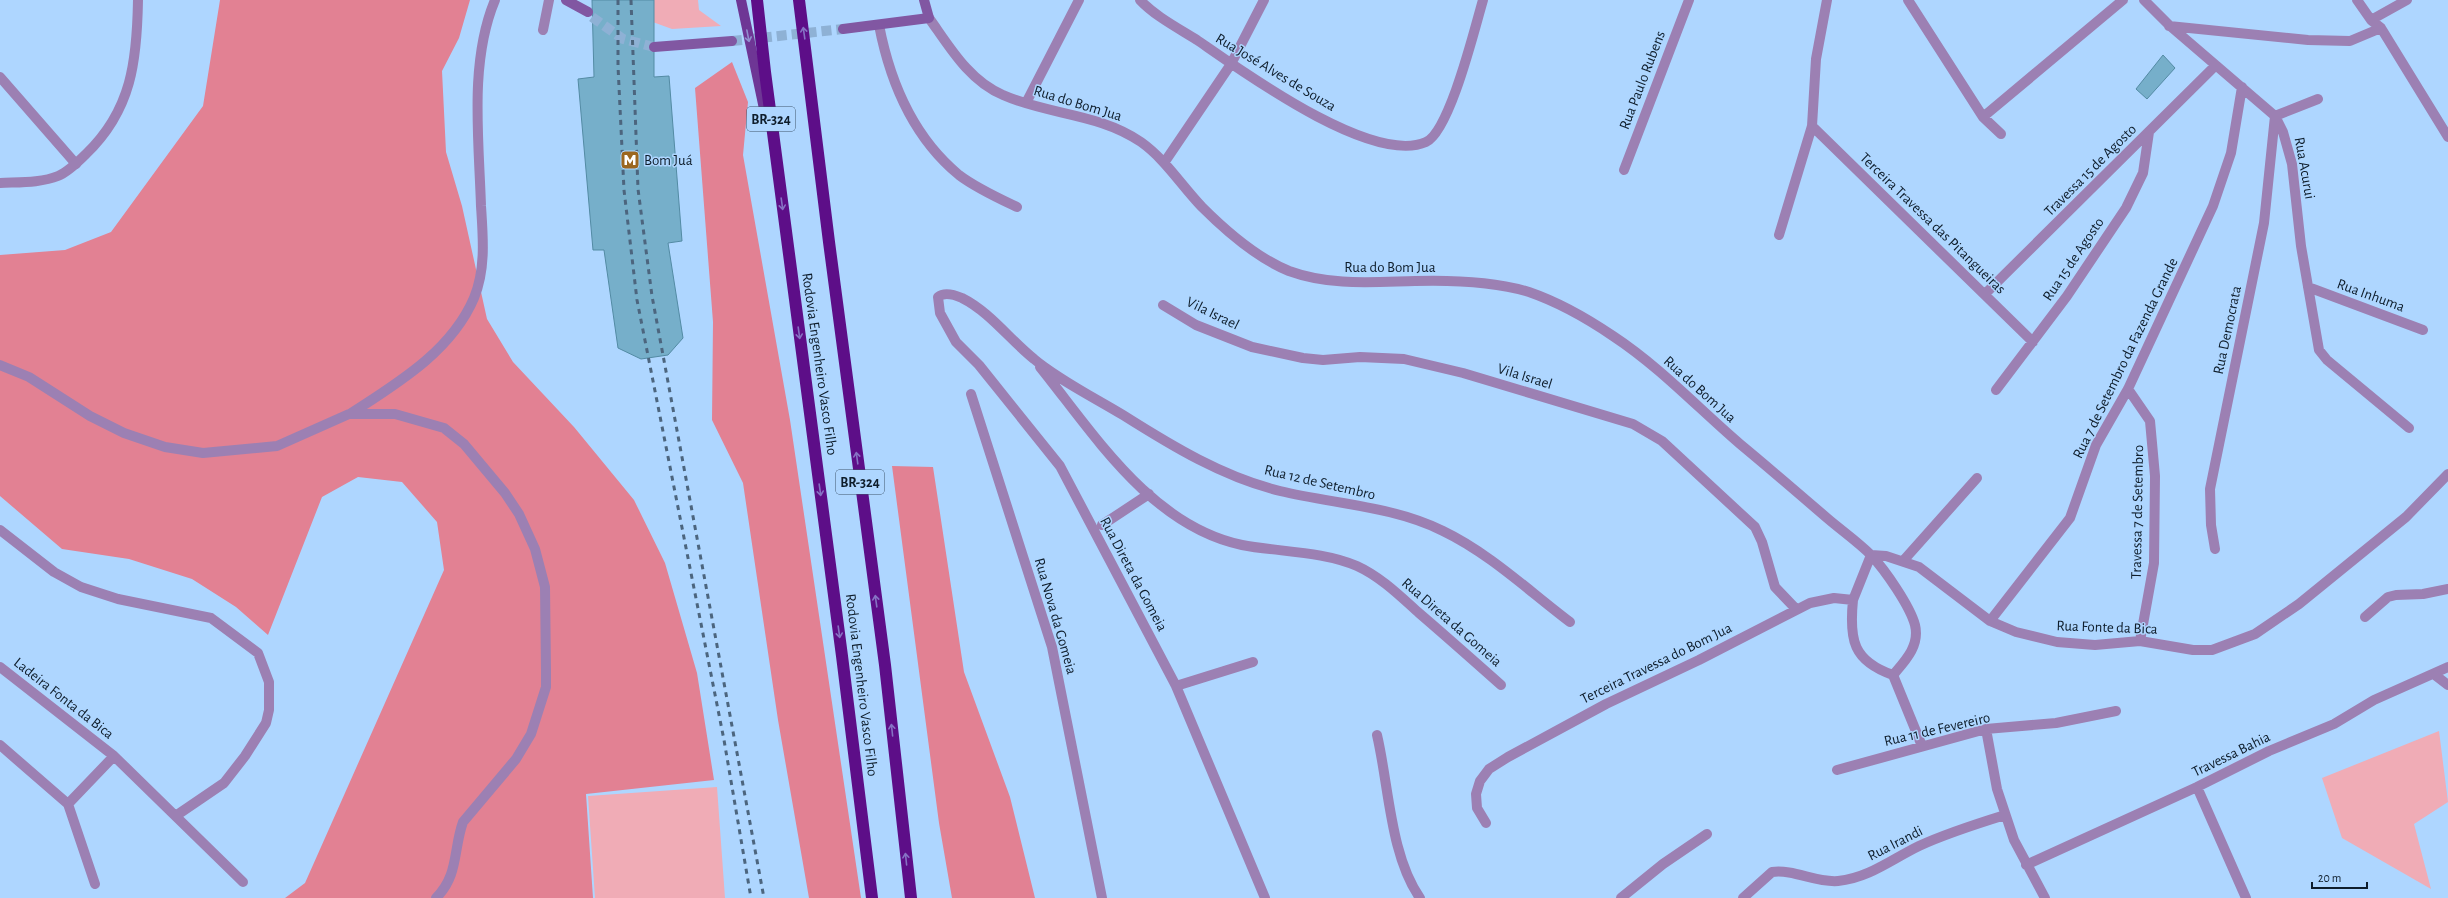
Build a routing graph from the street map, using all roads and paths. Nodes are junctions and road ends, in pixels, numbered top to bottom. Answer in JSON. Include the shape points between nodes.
{"nodes":[{"id":1,"x":138,"y":0,"type":"edge"},
{"id":2,"x":495,"y":0,"type":"edge"},
{"id":3,"x":549,"y":0,"type":"edge"},
{"id":4,"x":566,"y":0,"type":"edge"},
{"id":5,"x":578,"y":0,"type":"edge"},
{"id":6,"x":741,"y":0,"type":"edge"},
{"id":7,"x":757,"y":0,"type":"edge"},
{"id":8,"x":799,"y":0,"type":"edge"},
{"id":9,"x":924,"y":0,"type":"edge"},
{"id":10,"x":1079,"y":0,"type":"edge"},
{"id":11,"x":1140,"y":0,"type":"edge"},
{"id":12,"x":1264,"y":0,"type":"edge"},
{"id":13,"x":1483,"y":0,"type":"edge"},
{"id":14,"x":1689,"y":0,"type":"edge"},
{"id":15,"x":1827,"y":0,"type":"edge"},
{"id":16,"x":1908,"y":0,"type":"edge"},
{"id":17,"x":2123,"y":0,"type":"edge"},
{"id":18,"x":2144,"y":0,"type":"edge"},
{"id":19,"x":2357,"y":0,"type":"edge"},
{"id":20,"x":2407,"y":0,"type":"edge"},
{"id":21,"x":929,"y":18,"type":"junction"},
{"id":22,"x":2371,"y":20,"type":"junction"},
{"id":23,"x":879,"y":25,"type":"junction"},
{"id":24,"x":2169,"y":26,"type":"junction"},
{"id":25,"x":2381,"y":28,"type":"junction"},
{"id":26,"x":843,"y":29,"type":"tunnel mouth"},
{"id":27,"x":543,"y":30,"type":"dead end"},
{"id":28,"x":732,"y":41,"type":"tunnel mouth"},
{"id":29,"x":654,"y":47,"type":"tunnel mouth"},
{"id":30,"x":1231,"y":64,"type":"junction"},
{"id":31,"x":2216,"y":66,"type":"junction"},
{"id":32,"x":0,"y":77,"type":"edge"},
{"id":33,"x":2242,"y":87,"type":"junction"},
{"id":34,"x":2318,"y":99,"type":"dead end"},
{"id":35,"x":1026,"y":103,"type":"junction"},
{"id":36,"x":2275,"y":116,"type":"junction"},
{"id":37,"x":1983,"y":117,"type":"junction"},
{"id":38,"x":1812,"y":126,"type":"junction"},
{"id":39,"x":2149,"y":132,"type":"junction"},
{"id":40,"x":2002,"y":134,"type":"dead end"},
{"id":41,"x":2448,"y":137,"type":"edge"},
{"id":42,"x":1164,"y":163,"type":"junction"},
{"id":43,"x":76,"y":164,"type":"junction"},
{"id":44,"x":777,"y":166,"type":"junction"},
{"id":45,"x":1624,"y":170,"type":"dead end"},
{"id":46,"x":0,"y":183,"type":"edge"},
{"id":47,"x":1018,"y":207,"type":"dead end"},
{"id":48,"x":1779,"y":235,"type":"dead end"},
{"id":49,"x":2308,"y":287,"type":"junction"},
{"id":50,"x":944,"y":294,"type":"joint"},
{"id":51,"x":1985,"y":294,"type":"junction"},
{"id":52,"x":1163,"y":305,"type":"dead end"},
{"id":53,"x":2424,"y":330,"type":"dead end"},
{"id":54,"x":2033,"y":342,"type":"junction"},
{"id":55,"x":1034,"y":360,"type":"junction"},
{"id":56,"x":2,"y":367,"type":"edge"},
{"id":57,"x":2128,"y":389,"type":"junction"},
{"id":58,"x":1996,"y":390,"type":"dead end"},
{"id":59,"x":971,"y":394,"type":"dead end"},
{"id":60,"x":349,"y":414,"type":"junction"},
{"id":61,"x":2409,"y":428,"type":"dead end"},
{"id":62,"x":2448,"y":474,"type":"edge"},
{"id":63,"x":1977,"y":478,"type":"dead end"},
{"id":64,"x":1149,"y":494,"type":"junction"},
{"id":65,"x":1102,"y":525,"type":"dead end"},
{"id":66,"x":0,"y":530,"type":"edge"},
{"id":67,"x":2215,"y":549,"type":"dead end"},
{"id":68,"x":1871,"y":555,"type":"junction"},
{"id":69,"x":1903,"y":561,"type":"junction"},
{"id":70,"x":2448,"y":589,"type":"edge"},
{"id":71,"x":1853,"y":600,"type":"junction"},
{"id":72,"x":1796,"y":609,"type":"junction"},
{"id":73,"x":2365,"y":617,"type":"dead end"},
{"id":74,"x":1990,"y":621,"type":"junction"},
{"id":75,"x":1570,"y":622,"type":"dead end"},
{"id":76,"x":2140,"y":641,"type":"junction"},
{"id":77,"x":1253,"y":662,"type":"dead end"},
{"id":78,"x":0,"y":667,"type":"edge"},
{"id":79,"x":2448,"y":667,"type":"edge"},
{"id":80,"x":1893,"y":675,"type":"junction"},
{"id":81,"x":2434,"y":675,"type":"junction"},
{"id":82,"x":1501,"y":685,"type":"dead end"},
{"id":83,"x":2448,"y":685,"type":"edge"},
{"id":84,"x":1176,"y":686,"type":"junction"},
{"id":85,"x":2116,"y":711,"type":"dead end"},
{"id":86,"x":1986,"y":730,"type":"junction"},
{"id":87,"x":1377,"y":735,"type":"dead end"},
{"id":88,"x":0,"y":745,"type":"edge"},
{"id":89,"x":1922,"y":746,"type":"junction"},
{"id":90,"x":114,"y":756,"type":"junction"},
{"id":91,"x":1838,"y":770,"type":"dead end"},
{"id":92,"x":2197,"y":787,"type":"junction"},
{"id":93,"x":68,"y":804,"type":"junction"},
{"id":94,"x":177,"y":815,"type":"junction"},
{"id":95,"x":2005,"y":815,"type":"junction"},
{"id":96,"x":1486,"y":823,"type":"dead end"},
{"id":97,"x":1707,"y":834,"type":"dead end"},
{"id":98,"x":2026,"y":865,"type":"junction"},
{"id":99,"x":243,"y":882,"type":"dead end"},
{"id":100,"x":95,"y":884,"type":"dead end"},
{"id":101,"x":436,"y":898,"type":"edge"},
{"id":102,"x":872,"y":898,"type":"edge"},
{"id":103,"x":911,"y":898,"type":"edge"},
{"id":104,"x":1102,"y":898,"type":"edge"},
{"id":105,"x":1265,"y":898,"type":"edge"},
{"id":106,"x":1420,"y":898,"type":"edge"},
{"id":107,"x":1621,"y":898,"type":"edge"},
{"id":108,"x":1743,"y":898,"type":"edge"},
{"id":109,"x":2045,"y":898,"type":"edge"},
{"id":110,"x":2246,"y":898,"type":"edge"}],
"edges":[{"from":1,"to":43,"type":"street","via":[[138,35],[125,98],[112,125]]},
{"from":2,"to":60,"type":"street","via":[[489,14],[477,90],[483,258],[474,298],[457,326],[425,362]]},
{"from":3,"to":27,"type":"street"},
{"from":4,"to":5,"type":"street","via":[[590,15]]},
{"from":6,"to":44,"type":"main road","one_way":true},
{"from":7,"to":44,"type":"highway","name":"Rodovia Engenheiro Vasco Filho","number":"BR-324"},
{"from":103,"to":8,"type":"highway","name":"Rodovia Engenheiro Vasco Filho","number":"BR-324","one_way":true,"via":[[885,665],[828,242]]},
{"from":9,"to":21,"type":"street","name":"Rua do Bom Jua"},
{"from":10,"to":35,"type":"street"},
{"from":11,"to":30,"type":"street","name":"Rua José Alves de Souza"},
{"from":12,"to":30,"type":"street"},
{"from":13,"to":30,"type":"street","name":"Rua José Alves de Souza","via":[[1447,113],[1438,130],[1427,142],[1407,145],[1369,139],[1341,128],[1305,110]]},
{"from":14,"to":45,"type":"street","name":"Rua Paulo Rubens"},
{"from":15,"to":38,"type":"street","via":[[1816,59]]},
{"from":16,"to":37,"type":"street"},
{"from":17,"to":37,"type":"street"},
{"from":18,"to":24,"type":"street","name":"Rua Acurui"},
{"from":19,"to":22,"type":"street"},
{"from":20,"to":22,"type":"street"},
{"from":21,"to":23,"type":"street"},
{"from":21,"to":35,"type":"street","name":"Rua do Bom Jua","via":[[973,75],[1001,95]]},
{"from":22,"to":25,"type":"street"},
{"from":23,"to":26,"type":"street"},
{"from":23,"to":47,"type":"street","via":[[885,53],[898,90],[913,122],[936,154],[960,176]]},
{"from":24,"to":25,"type":"street","via":[[2308,40],[2350,41]]},
{"from":24,"to":31,"type":"street","name":"Rua Acurui"},
{"from":25,"to":41,"type":"street"},
{"from":28,"to":29,"type":"street"},
{"from":30,"to":42,"type":"street"},
{"from":31,"to":33,"type":"street","name":"Rua Acurui"},
{"from":31,"to":39,"type":"street","name":"Travessa 15 de Agosto"},
{"from":32,"to":43,"type":"street"},
{"from":33,"to":36,"type":"street","name":"Rua Acurui"},
{"from":33,"to":57,"type":"street","name":"Rua 7 de Setembro da Fazenda Grande","via":[[2231,154],[2213,206]]},
{"from":34,"to":36,"type":"street"},
{"from":35,"to":42,"type":"street","name":"Rua do Bom Jua","via":[[1108,124],[1143,144]]},
{"from":36,"to":49,"type":"street","name":"Rua Acurui","via":[[2288,144],[2292,164]]},
{"from":36,"to":67,"type":"street","name":"Rua Democrata","via":[[2264,223],[2210,489]]},
{"from":37,"to":40,"type":"street"},
{"from":38,"to":48,"type":"street"},
{"from":38,"to":51,"type":"street","name":"Terceira Travessa das Pitangueiras"},
{"from":39,"to":51,"type":"street","name":"Travessa 15 de Agosto"},
{"from":39,"to":54,"type":"street","name":"Rua 15 de Agosto","via":[[2143,173],[2126,208]]},
{"from":42,"to":68,"type":"street","name":"Rua do Bom Jua","via":[[1203,208],[1250,249],[1287,270],[1322,280],[1359,283],[1419,281],[1499,284],[1555,303],[1614,336],[1672,381],[1734,439]]},
{"from":43,"to":46,"type":"street","via":[[58,176]]},
{"from":44,"to":102,"type":"highway","name":"Rodovia Engenheiro Vasco Filho","number":"BR-324","one_way":true},
{"from":49,"to":53,"type":"street","name":"Rua Inhuma"},
{"from":49,"to":61,"type":"street","name":"Rua Acurui","via":[[2321,353]]},
{"from":50,"to":55,"type":"street","name":"Rua 12 de Setembro","via":[[960,297],[984,313]]},
{"from":50,"to":84,"type":"street","name":"Rua Direta da Gomeia","via":[[938,297],[940,313],[956,342],[979,365],[1060,466]]},
{"from":51,"to":54,"type":"street","name":"Terceira Travessa das Pitangueiras"},
{"from":52,"to":72,"type":"street","name":"Vila Israel","via":[[1196,325],[1252,347],[1323,360],[1360,357],[1404,359],[1463,373],[1633,424],[1662,441],[1755,527],[1775,587]]},
{"from":54,"to":58,"type":"street","name":"Rua 15 de Agosto"},
{"from":55,"to":64,"type":"street","name":"Rua Direta da Gomeia","via":[[1113,458]]},
{"from":55,"to":75,"type":"street","name":"Rua 12 de Setembro","via":[[1205,464],[1278,490],[1403,515],[1442,530],[1479,553]]},
{"from":56,"to":60,"type":"street","via":[[29,377],[90,416],[124,434],[165,447],[203,453],[277,446]]},
{"from":57,"to":74,"type":"street","name":"Rua 7 de Setembro da Fazenda Grande","via":[[2096,445],[2070,518]]},
{"from":57,"to":76,"type":"street","name":"Travessa 7 de Setembro","via":[[2150,420],[2155,476],[2154,563]]},
{"from":59,"to":104,"type":"street","name":"Rua Nova da Gomeia","via":[[1052,647]]},
{"from":60,"to":101,"type":"street","via":[[396,414],[444,428],[464,444],[519,514],[535,549],[545,587],[546,687],[531,734],[516,759],[463,822],[458,836],[452,876]]},
{"from":62,"to":76,"type":"street","name":"Rua Fonte da Bica","via":[[2406,516],[2299,604],[2255,634],[2223,648],[2205,651]]},
{"from":63,"to":69,"type":"street"},
{"from":64,"to":65,"type":"street"},
{"from":64,"to":82,"type":"street","name":"Rua Direta da Gomeia","via":[[1175,515],[1208,534],[1241,545],[1322,557],[1356,566],[1380,579]]},
{"from":66,"to":94,"type":"street","via":[[54,572],[81,587],[118,599],[210,618],[258,653],[269,682],[269,710],[266,723],[224,783]]},
{"from":68,"to":69,"type":"street","name":"Rua Fonte da Bica"},
{"from":68,"to":71,"type":"street"},
{"from":68,"to":80,"type":"street","name":"Rua do Bom Jua","via":[[1896,592],[1915,627],[1915,642],[1908,657]]},
{"from":69,"to":74,"type":"street","name":"Rua Fonte da Bica","via":[[1919,567]]},
{"from":70,"to":73,"type":"street","via":[[2388,597]]},
{"from":71,"to":72,"type":"street","name":"Terceira Travessa do Bom Jua","via":[[1823,599]]},
{"from":71,"to":80,"type":"street","via":[[1851,630],[1856,650],[1868,664]]},
{"from":72,"to":96,"type":"street","name":"Terceira Travessa do Bom Jua","via":[[1699,660],[1606,704],[1495,765],[1480,781],[1476,794],[1477,808]]},
{"from":74,"to":76,"type":"street","name":"Rua Fonte da Bica","via":[[2016,632],[2057,642],[2095,645]]},
{"from":77,"to":84,"type":"street"},
{"from":78,"to":90,"type":"street","name":"Ladeira Fonta da Bica"},
{"from":79,"to":81,"type":"street","name":"Travessa Bahia"},
{"from":80,"to":89,"type":"street"},
{"from":81,"to":83,"type":"street"},
{"from":81,"to":92,"type":"street","name":"Travessa Bahia","via":[[2374,700],[2334,724],[2269,751]]},
{"from":84,"to":105,"type":"street","name":"Rua Direta da Gomeia"},
{"from":85,"to":86,"type":"street","name":"Rua 11 de Fevereiro","via":[[2056,723]]},
{"from":86,"to":89,"type":"street","name":"Rua 11 de Fevereiro"},
{"from":86,"to":95,"type":"street","via":[[1997,789]]},
{"from":87,"to":106,"type":"street","via":[[1396,835],[1406,870]]},
{"from":88,"to":93,"type":"street"},
{"from":89,"to":91,"type":"street","name":"Rua 11 de Fevereiro"},
{"from":90,"to":93,"type":"street","name":"Ladeira Fonta da Bica"},
{"from":90,"to":94,"type":"street"},
{"from":92,"to":98,"type":"street","name":"Travessa Bahia"},
{"from":92,"to":110,"type":"street"},
{"from":93,"to":100,"type":"street"},
{"from":94,"to":99,"type":"street"},
{"from":95,"to":98,"type":"street"},
{"from":95,"to":108,"type":"street","name":"Rua Irandi","via":[[1946,834],[1917,847],[1880,869],[1849,879],[1837,881],[1788,872],[1772,872]]},
{"from":97,"to":107,"type":"street","via":[[1663,864]]},
{"from":98,"to":109,"type":"street"}]}
